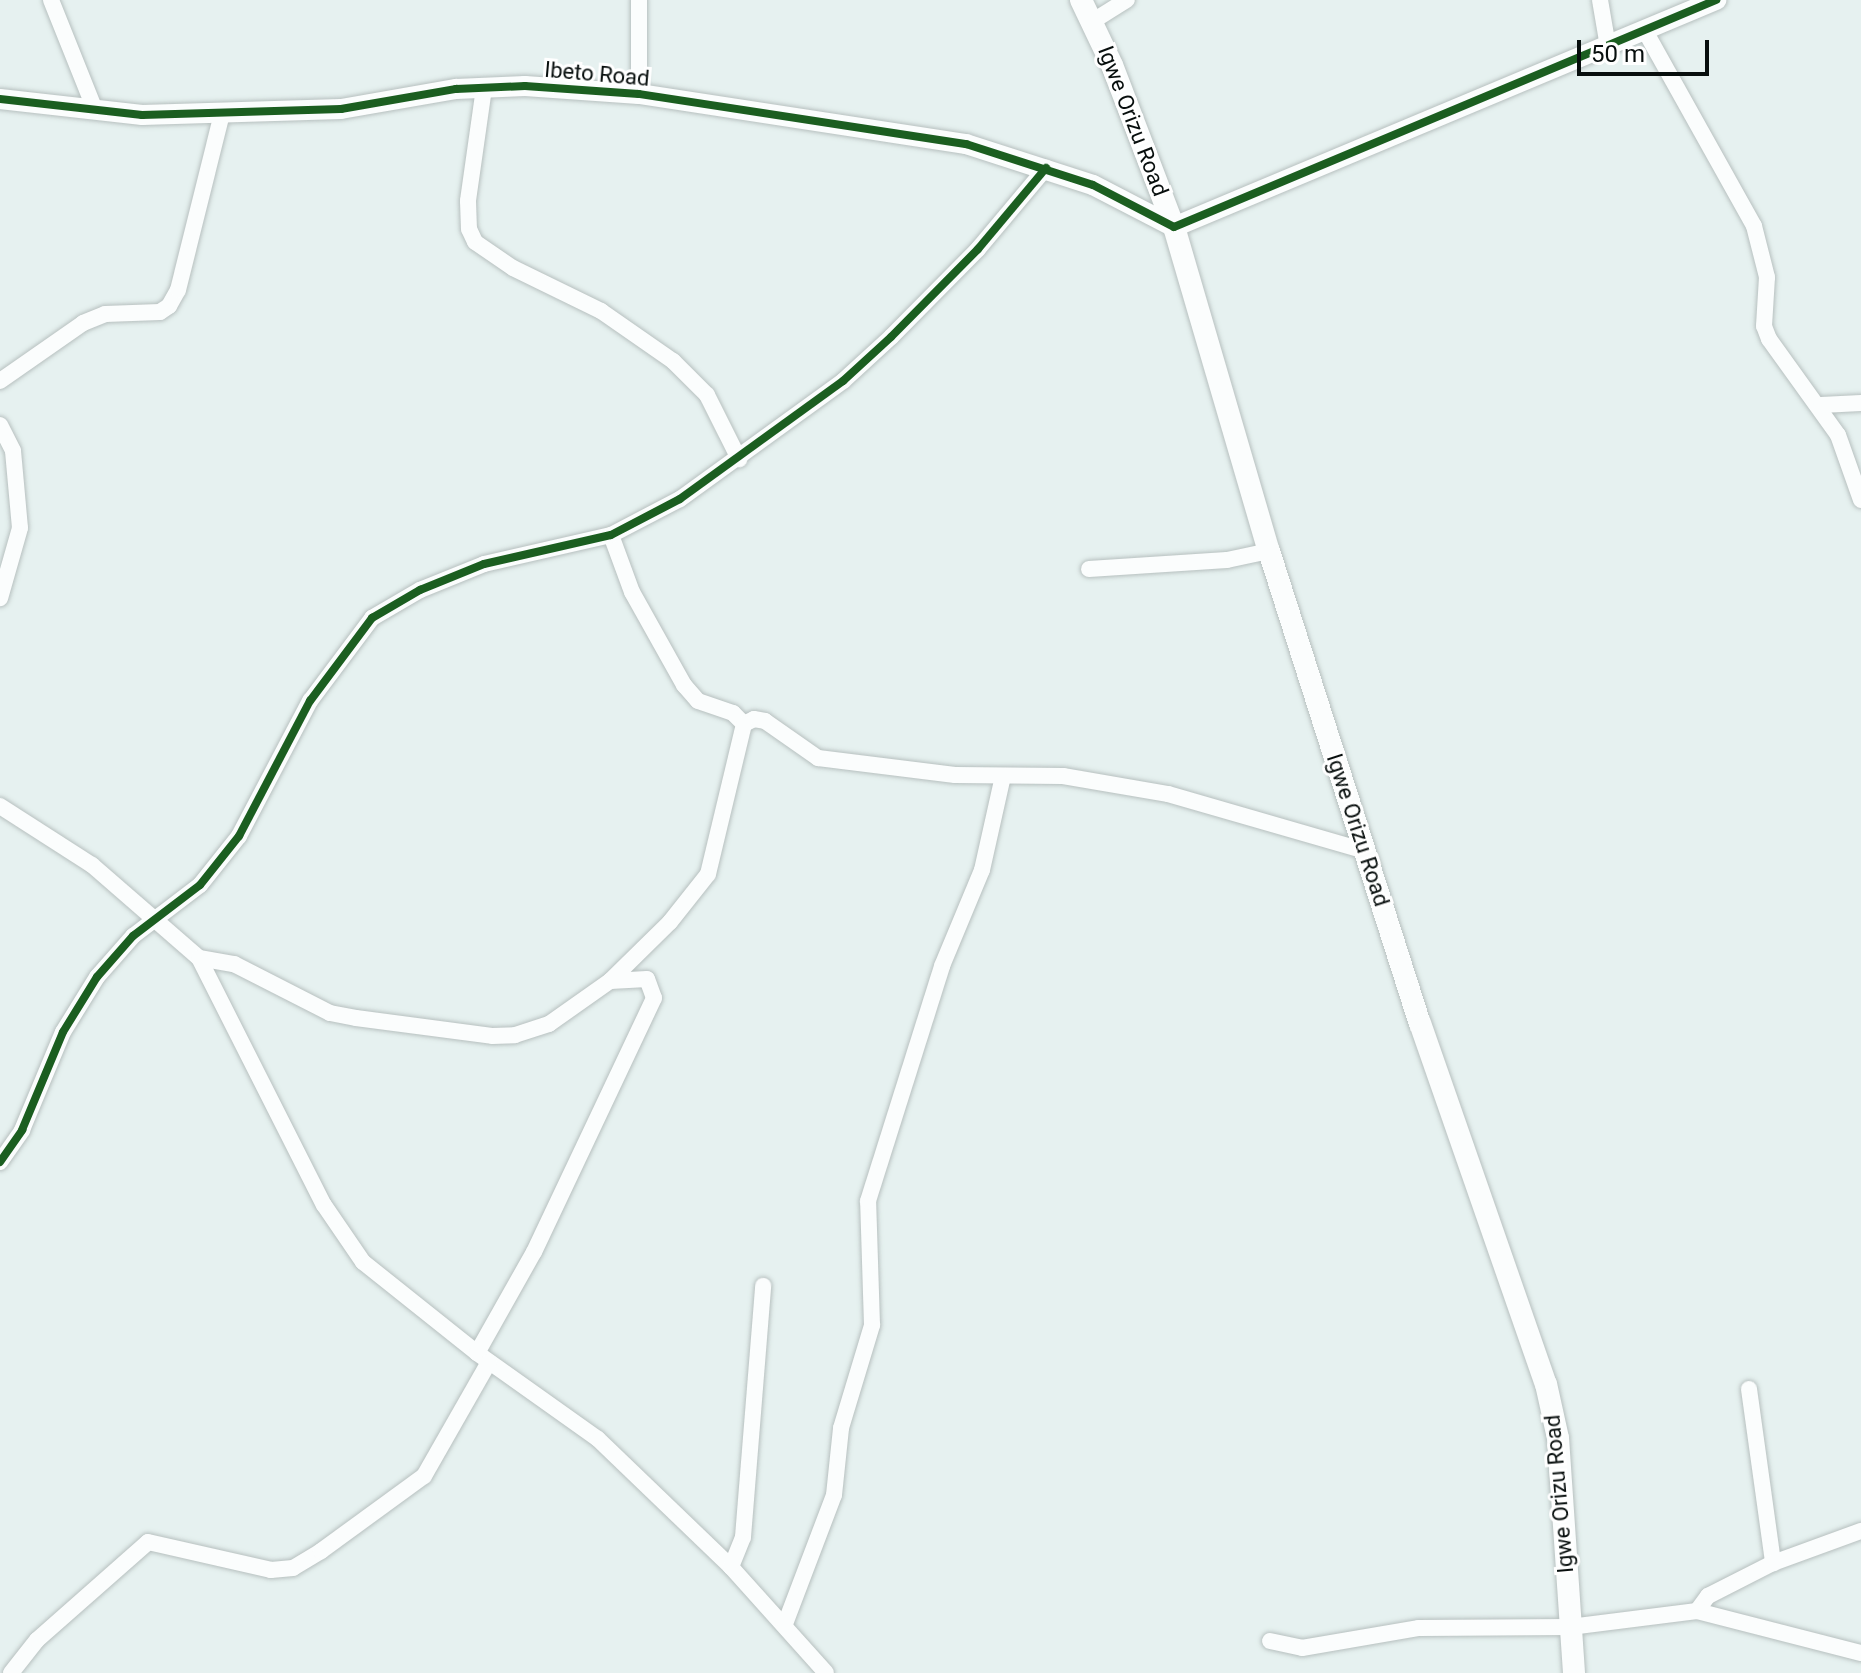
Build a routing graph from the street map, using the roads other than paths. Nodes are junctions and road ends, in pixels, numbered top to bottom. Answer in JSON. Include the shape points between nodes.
{"nodes":[{"id":1,"x":51,"y":0,"type":"edge"},
{"id":2,"x":639,"y":0,"type":"edge"},
{"id":3,"x":1081,"y":0,"type":"edge"},
{"id":4,"x":1127,"y":0,"type":"edge"},
{"id":5,"x":1600,"y":0,"type":"edge"},
{"id":6,"x":1716,"y":0,"type":"edge"},
{"id":7,"x":1093,"y":21,"type":"junction"},
{"id":8,"x":1644,"y":29,"type":"junction"},
{"id":9,"x":1608,"y":47,"type":"junction"},
{"id":10,"x":484,"y":88,"type":"junction"},
{"id":11,"x":639,"y":94,"type":"junction"},
{"id":12,"x":0,"y":99,"type":"edge"},
{"id":13,"x":95,"y":110,"type":"junction"},
{"id":14,"x":222,"y":113,"type":"junction"},
{"id":15,"x":1046,"y":168,"type":"junction"},
{"id":16,"x":1174,"y":227,"type":"junction"},
{"id":17,"x":0,"y":381,"type":"edge"},
{"id":18,"x":1861,"y":403,"type":"edge"},
{"id":19,"x":1821,"y":405,"type":"junction"},
{"id":20,"x":0,"y":425,"type":"edge"},
{"id":21,"x":739,"y":459,"type":"junction"},
{"id":22,"x":1861,"y":500,"type":"edge"},
{"id":23,"x":611,"y":535,"type":"junction"},
{"id":24,"x":1269,"y":551,"type":"junction"},
{"id":25,"x":1089,"y":569,"type":"dead end"},
{"id":26,"x":0,"y":598,"type":"edge"},
{"id":27,"x":744,"y":724,"type":"junction"},
{"id":28,"x":1003,"y":776,"type":"junction"},
{"id":29,"x":0,"y":806,"type":"edge"},
{"id":30,"x":1365,"y":851,"type":"junction"},
{"id":31,"x":156,"y":917,"type":"junction"},
{"id":32,"x":199,"y":958,"type":"junction"},
{"id":33,"x":610,"y":981,"type":"junction"},
{"id":34,"x":0,"y":1162,"type":"edge"},
{"id":35,"x":763,"y":1286,"type":"dead end"},
{"id":36,"x":483,"y":1358,"type":"junction"},
{"id":37,"x":1749,"y":1389,"type":"dead end"},
{"id":38,"x":1861,"y":1531,"type":"edge"},
{"id":39,"x":1773,"y":1563,"type":"junction"},
{"id":40,"x":731,"y":1567,"type":"junction"},
{"id":41,"x":1697,"y":1611,"type":"junction"},
{"id":42,"x":785,"y":1624,"type":"junction"},
{"id":43,"x":1570,"y":1627,"type":"junction"},
{"id":44,"x":1270,"y":1641,"type":"dead end"},
{"id":45,"x":1861,"y":1653,"type":"edge"},
{"id":46,"x":11,"y":1673,"type":"edge"},
{"id":47,"x":826,"y":1673,"type":"edge"},
{"id":48,"x":1574,"y":1673,"type":"edge"}],
"edges":[{"from":1,"to":13,"type":"street"},
{"from":2,"to":11,"type":"street"},
{"from":3,"to":7,"type":"main road","name":"Igwe Orizu Road"},
{"from":4,"to":7,"type":"street"},
{"from":5,"to":9,"type":"street"},
{"from":6,"to":8,"type":"street"},
{"from":7,"to":16,"type":"main road","name":"Igwe Orizu Road"},
{"from":8,"to":9,"type":"street"},
{"from":8,"to":19,"type":"street","via":[[1754,226],[1767,277],[1764,326],[1769,339]]},
{"from":9,"to":16,"type":"street"},
{"from":10,"to":11,"type":"street","name":"Ibeto Road"},
{"from":10,"to":14,"type":"street","name":"Ibeto Road","via":[[341,109]]},
{"from":10,"to":21,"type":"street","via":[[468,201],[475,242],[513,268],[601,311],[673,361],[707,395]]},
{"from":11,"to":15,"type":"street","name":"Ibeto Road","via":[[879,127],[966,144]]},
{"from":12,"to":13,"type":"street","name":"Ibeto Road"},
{"from":13,"to":14,"type":"street","name":"Ibeto Road"},
{"from":14,"to":17,"type":"street","via":[[178,290],[169,306],[160,312],[105,314],[83,323]]},
{"from":15,"to":16,"type":"street","name":"Ibeto Road","via":[[1139,205]]},
{"from":15,"to":21,"type":"street","via":[[978,249],[891,337]]},
{"from":16,"to":24,"type":"main road","name":"Igwe Orizu Road"},
{"from":18,"to":19,"type":"street"},
{"from":19,"to":22,"type":"street","via":[[1838,435]]},
{"from":20,"to":26,"type":"street","via":[[13,451],[20,528]]},
{"from":21,"to":23,"type":"street","via":[[680,499]]},
{"from":23,"to":27,"type":"street","via":[[632,592],[684,685],[698,701],[733,713]]},
{"from":23,"to":31,"type":"street","via":[[484,564],[420,590],[372,618],[310,701],[239,836],[200,885]]},
{"from":24,"to":25,"type":"street","via":[[1227,560]]},
{"from":24,"to":30,"type":"main road","name":"Igwe Orizu Road"},
{"from":27,"to":28,"type":"street","via":[[765,721],[818,758]]},
{"from":27,"to":33,"type":"street","via":[[708,874],[670,922]]},
{"from":28,"to":30,"type":"street","via":[[1063,776],[1168,794]]},
{"from":28,"to":42,"type":"street","via":[[982,870],[942,966],[871,1188],[867,1229],[872,1325],[841,1428],[834,1495]]},
{"from":29,"to":31,"type":"street","via":[[92,865]]},
{"from":30,"to":43,"type":"main road","name":"Igwe Orizu Road","via":[[1546,1384],[1558,1438]]},
{"from":31,"to":32,"type":"street"},
{"from":31,"to":34,"type":"street","via":[[97,977],[63,1032],[22,1130]]},
{"from":32,"to":33,"type":"street","via":[[234,964],[330,1013],[492,1036],[549,1024]]},
{"from":32,"to":36,"type":"street","via":[[345,1240],[363,1262]]},
{"from":33,"to":36,"type":"street","via":[[647,979],[654,998]]},
{"from":35,"to":40,"type":"street","via":[[743,1537]]},
{"from":36,"to":40,"type":"street","via":[[598,1439]]},
{"from":36,"to":46,"type":"street","via":[[424,1476],[321,1551],[293,1568],[271,1570],[148,1542],[37,1640]]},
{"from":37,"to":39,"type":"street"},
{"from":38,"to":39,"type":"street"},
{"from":39,"to":41,"type":"street","via":[[1708,1596]]},
{"from":40,"to":42,"type":"street"},
{"from":41,"to":43,"type":"street"},
{"from":41,"to":45,"type":"street"},
{"from":42,"to":47,"type":"street"},
{"from":43,"to":44,"type":"street","via":[[1419,1628],[1302,1648]]},
{"from":43,"to":48,"type":"main road","name":"Igwe Orizu Road"}]}
